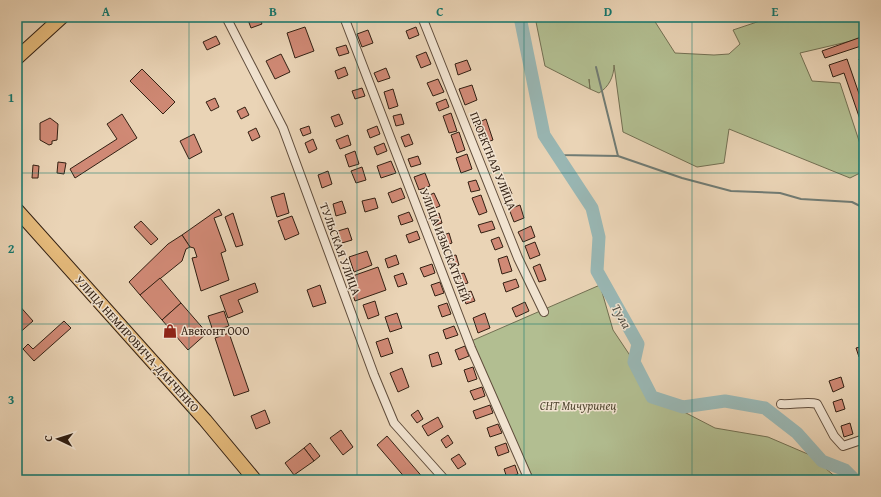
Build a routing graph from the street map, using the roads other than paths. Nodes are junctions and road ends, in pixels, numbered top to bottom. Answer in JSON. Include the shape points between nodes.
{"nodes":[{"id":1,"x":62,"y":17,"type":"edge"},
{"id":2,"x":226,"y":17,"type":"edge"},
{"id":3,"x":344,"y":17,"type":"edge"},
{"id":4,"x":422,"y":17,"type":"edge"},
{"id":5,"x":17,"y":58,"type":"edge"},
{"id":6,"x":17,"y":210,"type":"edge"},
{"id":7,"x":544,"y":312,"type":"dead end"},
{"id":8,"x":781,"y":404,"type":"dead end"},
{"id":9,"x":864,"y":439,"type":"edge"},
{"id":10,"x":255,"y":480,"type":"edge"},
{"id":11,"x":445,"y":480,"type":"edge"},
{"id":12,"x":529,"y":480,"type":"edge"}],
"edges":[{"from":1,"to":5,"type":"main road"},
{"from":2,"to":11,"type":"street","name":"ТУЛЬСКАЯ УЛИЦА","via":[[283,128],[374,376],[394,423]]},
{"from":3,"to":12,"type":"street","name":"УЛИЦА ИЗЫСКАТЕЛЕЙ","via":[[471,348]]},
{"from":4,"to":7,"type":"street","name":"ПРОЕКТНАЯ УЛИЦА","via":[[518,258]]},
{"from":6,"to":10,"type":"main road","name":"УЛИЦА НЕМИРОВИЧА-ДАНЧЕНКО","via":[[220,437]]},
{"from":8,"to":9,"type":"street","via":[[817,404],[834,436],[843,446]]}]}
